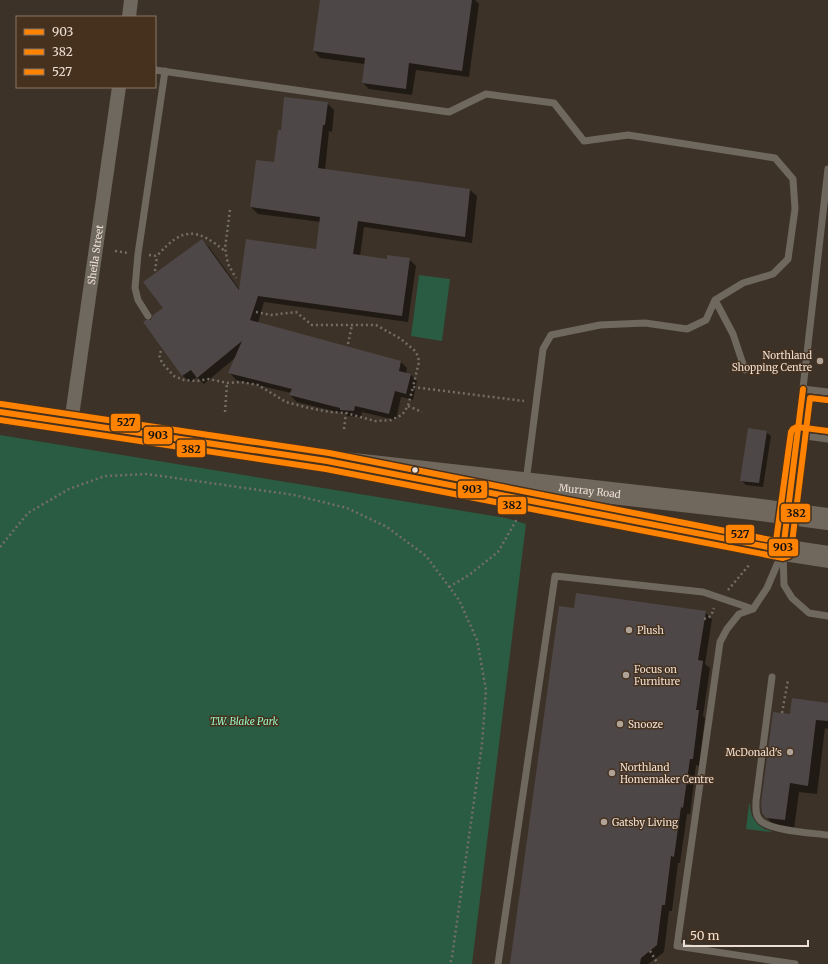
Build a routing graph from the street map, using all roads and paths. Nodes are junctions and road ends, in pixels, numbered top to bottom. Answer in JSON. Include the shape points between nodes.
{"nodes":[{"id":1,"x":131,"y":0,"type":"edge"},
{"id":2,"x":129,"y":16,"type":"edge"},
{"id":3,"x":156,"y":70,"type":"edge"},
{"id":4,"x":165,"y":71,"type":"junction"},
{"id":5,"x":119,"y":88,"type":"edge"},
{"id":6,"x":828,"y":169,"type":"edge"},
{"id":7,"x":230,"y":210,"type":"dead end"},
{"id":8,"x":825,"y":227,"type":"edge"},
{"id":9,"x":115,"y":251,"type":"dead end"},
{"id":10,"x":226,"y":252,"type":"junction"},
{"id":11,"x":133,"y":254,"type":"dead end"},
{"id":12,"x":144,"y":255,"type":"dead end"},
{"id":13,"x":157,"y":256,"type":"junction"},
{"id":14,"x":155,"y":270,"type":"dead end"},
{"id":15,"x":236,"y":278,"type":"dead end"},
{"id":16,"x":715,"y":300,"type":"junction"},
{"id":17,"x":256,"y":312,"type":"dead end"},
{"id":18,"x":148,"y":316,"type":"dead end"},
{"id":19,"x":352,"y":325,"type":"junction"},
{"id":20,"x":348,"y":344,"type":"dead end"},
{"id":21,"x":161,"y":351,"type":"dead end"},
{"id":22,"x":745,"y":370,"type":"dead end"},
{"id":23,"x":227,"y":383,"type":"junction"},
{"id":24,"x":413,"y":387,"type":"junction"},
{"id":25,"x":803,"y":389,"type":"junction"},
{"id":26,"x":828,"y":392,"type":"edge"},
{"id":27,"x":531,"y":402,"type":"dead end"},
{"id":28,"x":408,"y":406,"type":"junction"},
{"id":29,"x":0,"y":412,"type":"edge"},
{"id":30,"x":225,"y":412,"type":"dead end"},
{"id":31,"x":422,"y":412,"type":"dead end"},
{"id":32,"x":346,"y":413,"type":"junction"},
{"id":33,"x":71,"y":423,"type":"junction"},
{"id":34,"x":344,"y":429,"type":"dead end"},
{"id":35,"x":798,"y":435,"type":"junction"},
{"id":36,"x":828,"y":440,"type":"edge"},
{"id":37,"x":327,"y":461,"type":"junction"},
{"id":38,"x":526,"y":483,"type":"junction"},
{"id":39,"x":789,"y":513,"type":"junction"},
{"id":40,"x":517,"y":519,"type":"dead end"},
{"id":41,"x":828,"y":519,"type":"edge"},
{"id":42,"x":0,"y":547,"type":"edge"},
{"id":43,"x":783,"y":550,"type":"junction"},
{"id":44,"x":828,"y":557,"type":"edge"},
{"id":45,"x":449,"y":587,"type":"junction"},
{"id":46,"x":753,"y":609,"type":"junction"},
{"id":47,"x":828,"y":616,"type":"edge"},
{"id":48,"x":772,"y":677,"type":"dead end"},
{"id":49,"x":788,"y":680,"type":"dead end"},
{"id":50,"x":782,"y":712,"type":"dead end"},
{"id":51,"x":828,"y":835,"type":"edge"},
{"id":52,"x":650,"y":951,"type":"dead end"},
{"id":53,"x":450,"y":964,"type":"edge"},
{"id":54,"x":498,"y":964,"type":"edge"},
{"id":55,"x":658,"y":964,"type":"edge"},
{"id":56,"x":795,"y":964,"type":"edge"}],
"edges":[{"from":1,"to":2,"type":"street"},
{"from":3,"to":4,"type":"lane"},
{"from":4,"to":16,"type":"lane","via":[[449,112],[486,94],[546,102],[554,104],[584,141],[628,135],[775,158],[793,179],[795,208],[788,259],[773,274],[743,283]]},
{"from":4,"to":18,"type":"lane","via":[[135,288],[138,300]]},
{"from":5,"to":33,"type":"street","name":"Sheila Street"},
{"from":6,"to":8,"type":"lane"},
{"from":7,"to":10,"type":"path"},
{"from":8,"to":25,"type":"lane"},
{"from":9,"to":11,"type":"path"},
{"from":10,"to":13,"type":"path","via":[[200,234],[190,234],[178,236]]},
{"from":10,"to":15,"type":"path","via":[[228,264]]},
{"from":12,"to":13,"type":"path"},
{"from":13,"to":14,"type":"path"},
{"from":16,"to":22,"type":"lane","via":[[733,334]]},
{"from":16,"to":38,"type":"lane","via":[[706,320],[687,329],[645,324],[600,325],[551,335],[544,349]]},
{"from":17,"to":19,"type":"path","via":[[271,315],[296,312],[312,325]]},
{"from":19,"to":20,"type":"path"},
{"from":19,"to":24,"type":"path","via":[[376,325],[401,339],[414,350],[419,362]]},
{"from":21,"to":23,"type":"path","via":[[159,355],[162,363],[174,376],[184,380]]},
{"from":23,"to":30,"type":"path"},
{"from":23,"to":32,"type":"path","via":[[258,385],[286,402]]},
{"from":24,"to":27,"type":"path"},
{"from":24,"to":28,"type":"path"},
{"from":25,"to":26,"type":"lane"},
{"from":25,"to":35,"type":"lane"},
{"from":28,"to":31,"type":"path"},
{"from":28,"to":32,"type":"path","via":[[402,415],[391,420],[375,421]]},
{"from":29,"to":33,"type":"main road","name":"Murray Road"},
{"from":32,"to":34,"type":"path"},
{"from":33,"to":37,"type":"main road","name":"Murray Road"},
{"from":35,"to":36,"type":"lane"},
{"from":35,"to":39,"type":"lane"},
{"from":37,"to":38,"type":"main road","name":"Murray Road"},
{"from":37,"to":43,"type":"main road","name":"Murray Road"},
{"from":38,"to":39,"type":"main road","name":"Murray Road"},
{"from":39,"to":41,"type":"main road","name":"Murray Road"},
{"from":39,"to":43,"type":"main road"},
{"from":40,"to":45,"type":"path","via":[[498,552]]},
{"from":42,"to":45,"type":"path","via":[[28,513],[69,489],[105,476],[147,474],[294,495],[347,508],[387,527],[426,556]]},
{"from":43,"to":44,"type":"main road","name":"Murray Road"},
{"from":43,"to":46,"type":"lane","via":[[767,588]]},
{"from":43,"to":47,"type":"lane","via":[[784,585],[792,598],[809,613]]},
{"from":45,"to":53,"type":"path","via":[[459,600],[477,640],[486,690],[482,744]]},
{"from":46,"to":54,"type":"lane","via":[[703,592],[555,576]]},
{"from":46,"to":56,"type":"lane","via":[[739,614],[726,629],[720,642],[677,946]]},
{"from":48,"to":51,"type":"lane","via":[[756,814],[764,824]]},
{"from":49,"to":50,"type":"path"},
{"from":52,"to":55,"type":"path"}]}
